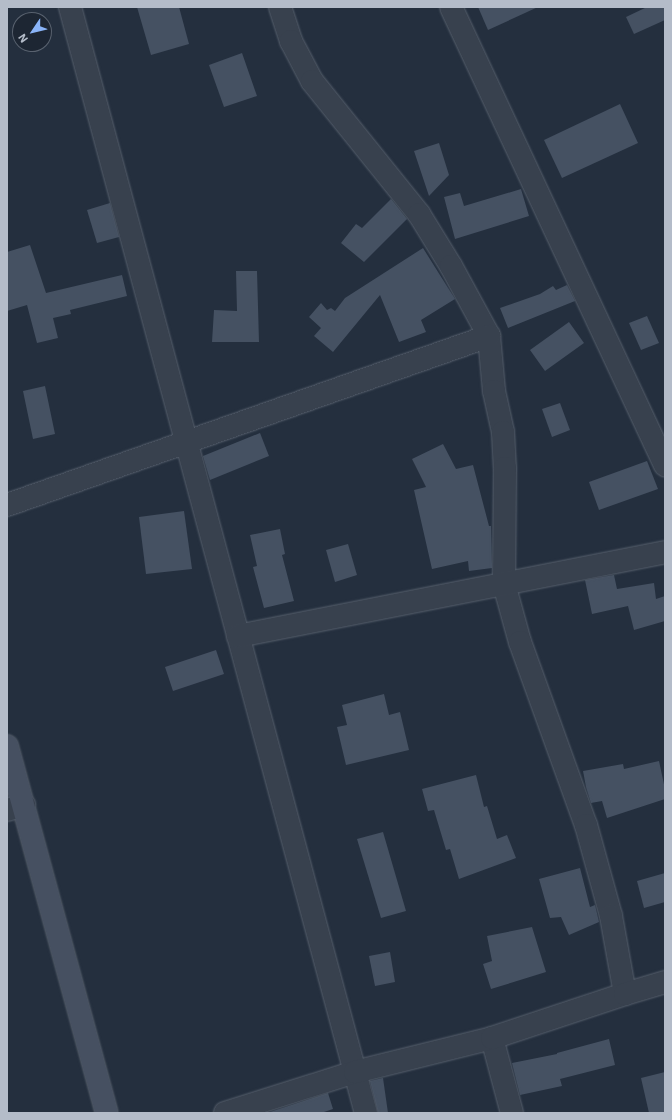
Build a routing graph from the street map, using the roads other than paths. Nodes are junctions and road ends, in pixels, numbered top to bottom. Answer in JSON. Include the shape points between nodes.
{"nodes":[{"id":1,"x":70,"y":7,"type":"edge"},
{"id":2,"x":280,"y":7,"type":"edge"},
{"id":3,"x":451,"y":7,"type":"edge"},
{"id":4,"x":489,"y":336,"type":"junction"},
{"id":5,"x":187,"y":443,"type":"junction"},
{"id":6,"x":665,"y":465,"type":"edge"},
{"id":7,"x":7,"y":505,"type":"edge"},
{"id":8,"x":665,"y":552,"type":"edge"},
{"id":9,"x":504,"y":584,"type":"junction"},
{"id":10,"x":238,"y":636,"type":"junction"},
{"id":11,"x":7,"y":746,"type":"edge"},
{"id":12,"x":15,"y":808,"type":"edge"},
{"id":13,"x":665,"y":982,"type":"edge"},
{"id":14,"x":625,"y":994,"type":"junction"},
{"id":15,"x":492,"y":1038,"type":"junction"},
{"id":16,"x":355,"y":1072,"type":"junction"},
{"id":17,"x":107,"y":1113,"type":"edge"},
{"id":18,"x":225,"y":1113,"type":"edge"},
{"id":19,"x":366,"y":1113,"type":"edge"},
{"id":20,"x":512,"y":1113,"type":"edge"}],
"edges":[{"from":1,"to":5,"type":"street"},
{"from":2,"to":4,"type":"street","via":[[291,41],[312,81],[419,214]]},
{"from":3,"to":6,"type":"street"},
{"from":4,"to":5,"type":"street"},
{"from":4,"to":9,"type":"street","via":[[494,391],[503,432]]},
{"from":5,"to":7,"type":"street"},
{"from":5,"to":10,"type":"street"},
{"from":8,"to":9,"type":"street"},
{"from":9,"to":10,"type":"street"},
{"from":9,"to":14,"type":"street","via":[[520,642],[586,824],[611,916]]},
{"from":10,"to":16,"type":"street"},
{"from":11,"to":12,"type":"main road"},
{"from":12,"to":17,"type":"main road"},
{"from":13,"to":14,"type":"street"},
{"from":14,"to":15,"type":"street"},
{"from":15,"to":16,"type":"street"},
{"from":15,"to":20,"type":"street"},
{"from":16,"to":18,"type":"street"},
{"from":16,"to":19,"type":"street"}]}
